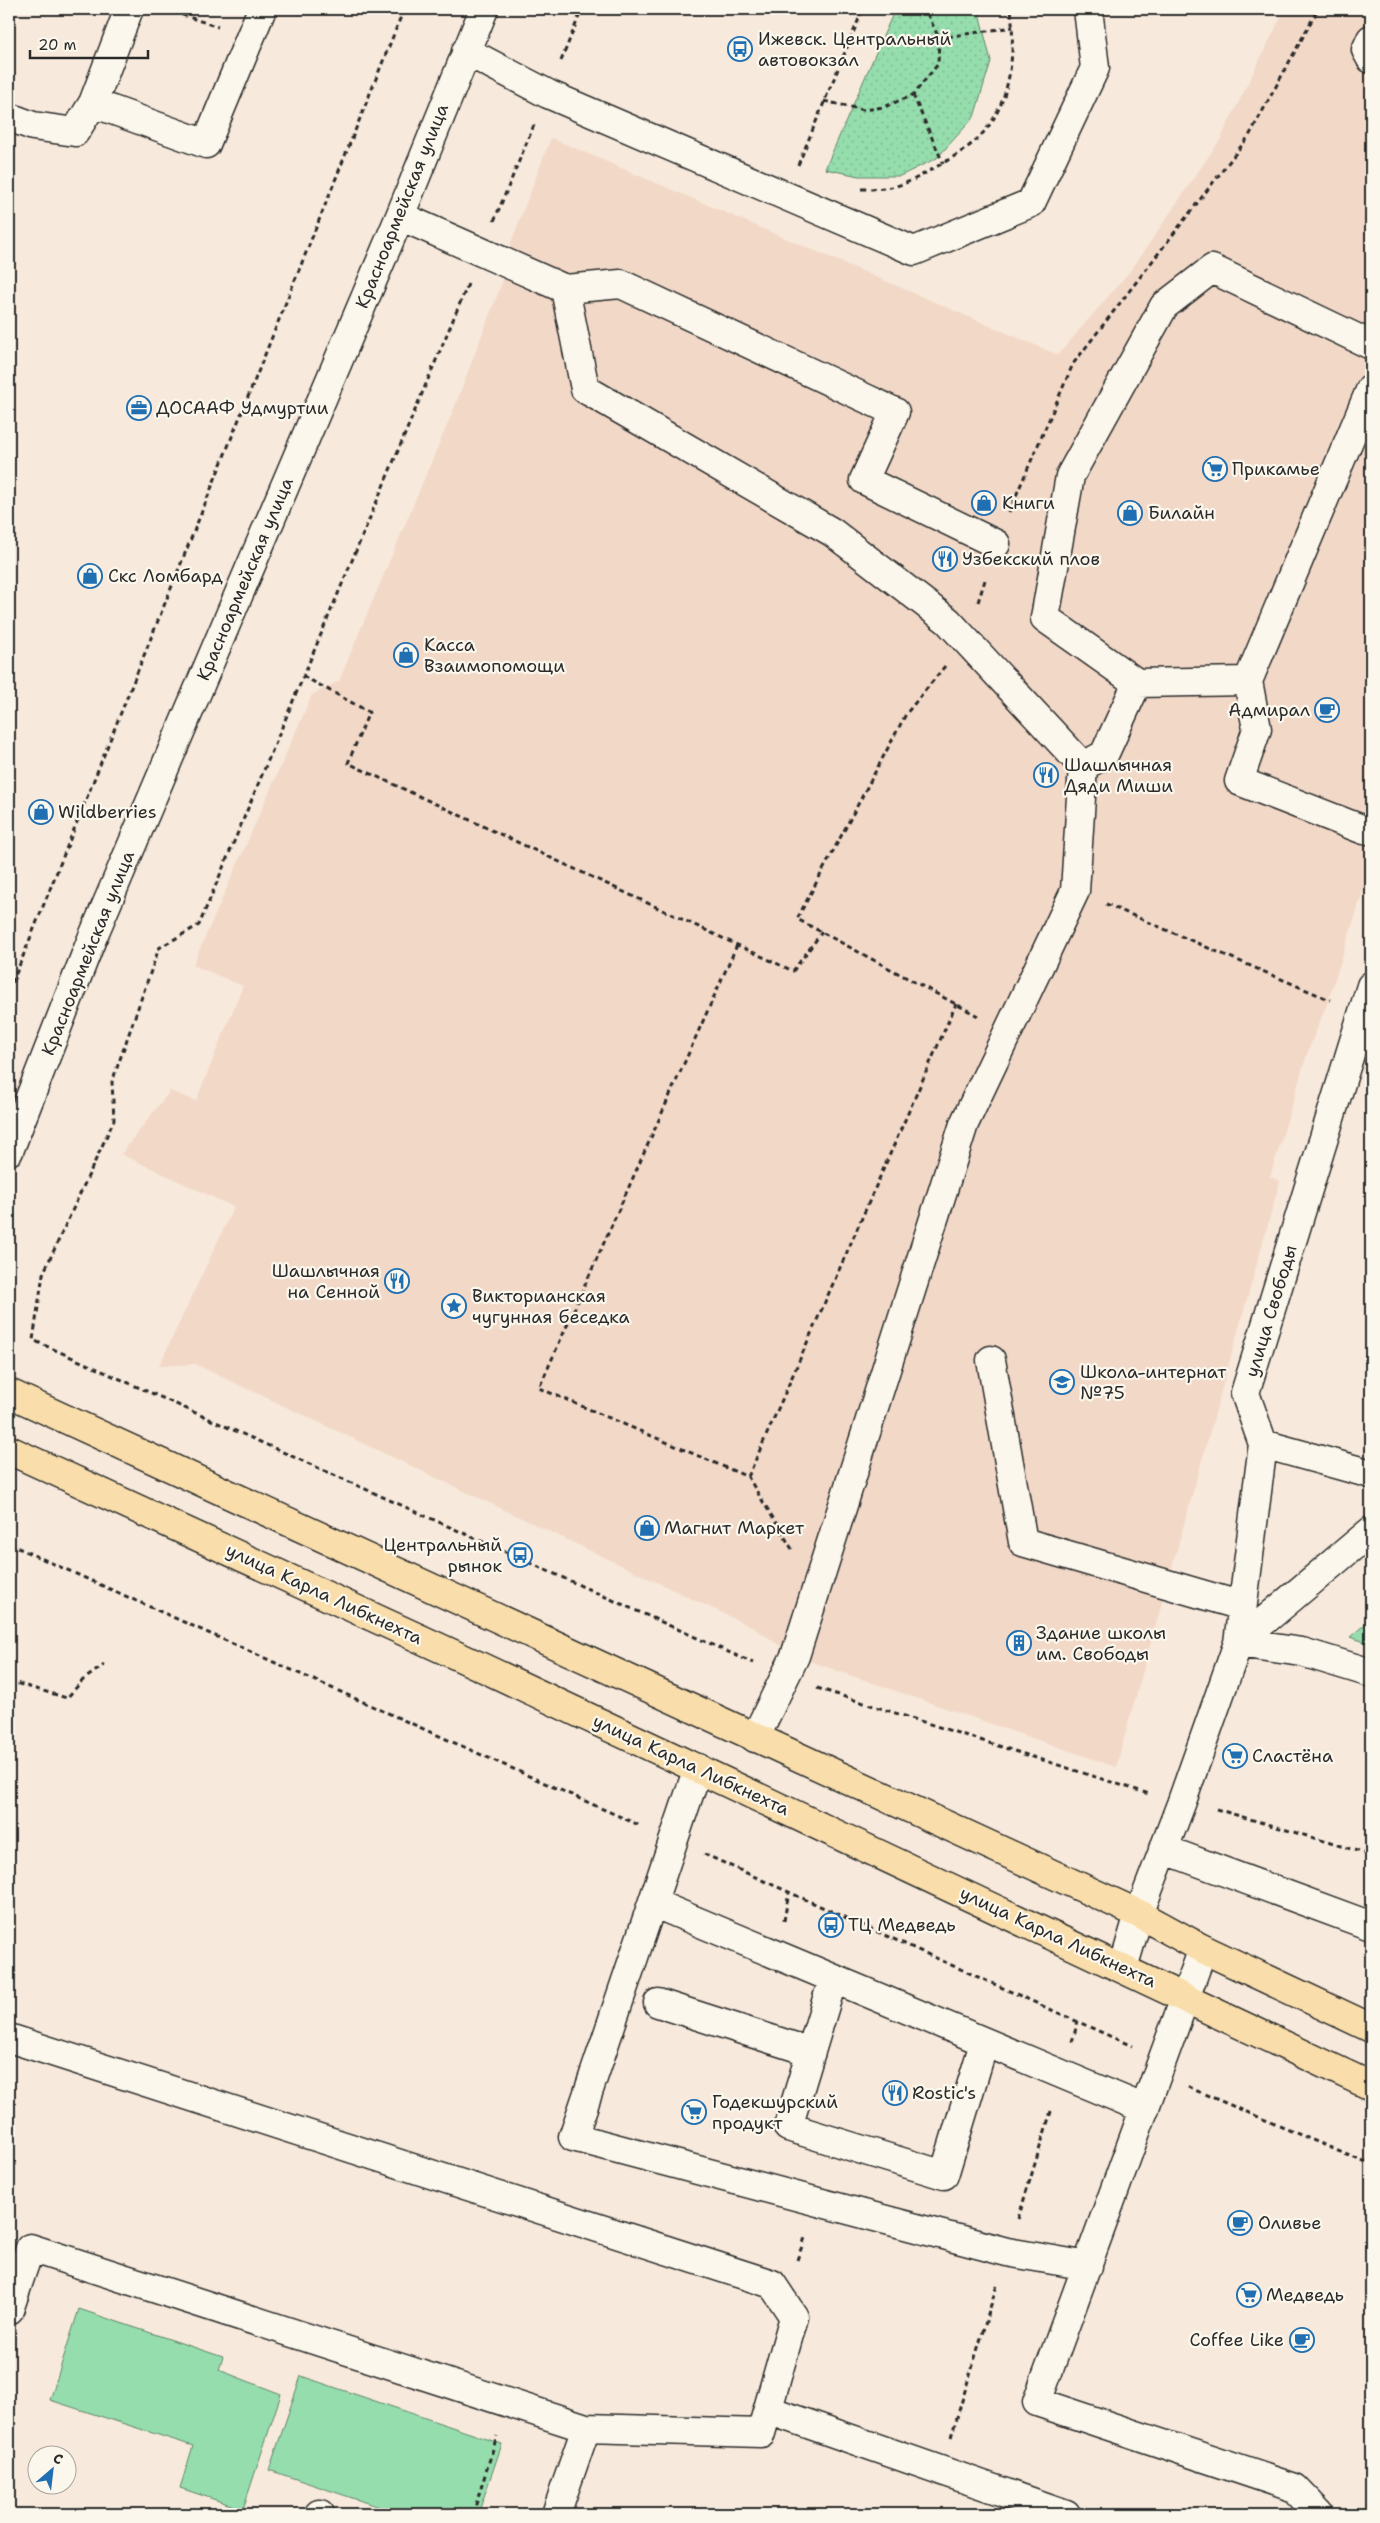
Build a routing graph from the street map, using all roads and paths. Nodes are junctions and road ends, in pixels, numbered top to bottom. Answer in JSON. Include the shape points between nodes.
{"nodes":[{"id":1,"x":129,"y":9,"type":"edge"},
{"id":2,"x":164,"y":9,"type":"edge"},
{"id":3,"x":262,"y":9,"type":"edge"},
{"id":4,"x":404,"y":9,"type":"edge"},
{"id":5,"x":484,"y":9,"type":"edge"},
{"id":6,"x":582,"y":9,"type":"edge"},
{"id":7,"x":863,"y":9,"type":"edge"},
{"id":8,"x":925,"y":9,"type":"edge"},
{"id":9,"x":1011,"y":9,"type":"edge"},
{"id":10,"x":1088,"y":9,"type":"edge"},
{"id":11,"x":1013,"y":27,"type":"junction"},
{"id":12,"x":250,"y":37,"type":"junction"},
{"id":13,"x":939,"y":38,"type":"junction"},
{"id":14,"x":1371,"y":39,"type":"edge"},
{"id":15,"x":466,"y":51,"type":"junction"},
{"id":16,"x":1371,"y":59,"type":"edge"},
{"id":17,"x":548,"y":94,"type":"junction"},
{"id":18,"x":913,"y":95,"type":"junction"},
{"id":19,"x":824,"y":101,"type":"junction"},
{"id":20,"x":93,"y":103,"type":"junction"},
{"id":21,"x":9,"y":117,"type":"edge"},
{"id":22,"x":788,"y":163,"type":"dead end"},
{"id":23,"x":943,"y":163,"type":"junction"},
{"id":24,"x":797,"y":166,"type":"junction"},
{"id":25,"x":806,"y":170,"type":"dead end"},
{"id":26,"x":860,"y":189,"type":"dead end"},
{"id":27,"x":785,"y":196,"type":"junction"},
{"id":28,"x":400,"y":216,"type":"junction"},
{"id":29,"x":481,"y":252,"type":"junction"},
{"id":30,"x":564,"y":288,"type":"junction"},
{"id":31,"x":1371,"y":345,"type":"edge"},
{"id":32,"x":1371,"y":388,"type":"edge"},
{"id":33,"x":996,"y":544,"type":"dead end"},
{"id":34,"x":303,"y":676,"type":"junction"},
{"id":35,"x":1248,"y":681,"type":"junction"},
{"id":36,"x":1137,"y":683,"type":"junction"},
{"id":37,"x":1083,"y":766,"type":"junction"},
{"id":38,"x":1364,"y":830,"type":"dead end"},
{"id":39,"x":1075,"y":891,"type":"junction"},
{"id":40,"x":822,"y":932,"type":"dead end"},
{"id":41,"x":738,"y":945,"type":"junction"},
{"id":42,"x":1371,"y":986,"type":"edge"},
{"id":43,"x":9,"y":992,"type":"edge"},
{"id":44,"x":1337,"y":996,"type":"dead end"},
{"id":45,"x":956,"y":1004,"type":"dead end"},
{"id":46,"x":9,"y":1151,"type":"edge"},
{"id":47,"x":992,"y":1360,"type":"dead end"},
{"id":48,"x":9,"y":1393,"type":"edge"},
{"id":49,"x":1263,"y":1444,"type":"junction"},
{"id":50,"x":9,"y":1450,"type":"edge"},
{"id":51,"x":1371,"y":1474,"type":"edge"},
{"id":52,"x":748,"y":1477,"type":"junction"},
{"id":53,"x":1371,"y":1531,"type":"edge"},
{"id":54,"x":9,"y":1544,"type":"edge"},
{"id":55,"x":817,"y":1589,"type":"junction"},
{"id":56,"x":1242,"y":1606,"type":"junction"},
{"id":57,"x":1238,"y":1643,"type":"junction"},
{"id":58,"x":104,"y":1665,"type":"dead end"},
{"id":59,"x":1371,"y":1673,"type":"edge"},
{"id":60,"x":785,"y":1677,"type":"junction"},
{"id":61,"x":9,"y":1681,"type":"edge"},
{"id":62,"x":755,"y":1738,"type":"junction"},
{"id":63,"x":698,"y":1768,"type":"junction"},
{"id":64,"x":1181,"y":1804,"type":"junction"},
{"id":65,"x":674,"y":1840,"type":"junction"},
{"id":66,"x":1163,"y":1849,"type":"junction"},
{"id":67,"x":1371,"y":1855,"type":"edge"},
{"id":68,"x":652,"y":1903,"type":"junction"},
{"id":69,"x":1139,"y":1914,"type":"junction"},
{"id":70,"x":1371,"y":1926,"type":"edge"},
{"id":71,"x":1203,"y":1949,"type":"junction"},
{"id":72,"x":1123,"y":1968,"type":"junction"},
{"id":73,"x":833,"y":1980,"type":"junction"},
{"id":74,"x":1184,"y":1997,"type":"junction"},
{"id":75,"x":658,"y":2003,"type":"dead end"},
{"id":76,"x":1371,"y":2028,"type":"edge"},
{"id":77,"x":9,"y":2038,"type":"edge"},
{"id":78,"x":984,"y":2043,"type":"junction"},
{"id":79,"x":811,"y":2052,"type":"junction"},
{"id":80,"x":1163,"y":2060,"type":"junction"},
{"id":81,"x":1371,"y":2086,"type":"edge"},
{"id":82,"x":1145,"y":2109,"type":"junction"},
{"id":83,"x":1371,"y":2165,"type":"edge"},
{"id":84,"x":817,"y":2202,"type":"junction"},
{"id":85,"x":1088,"y":2266,"type":"junction"},
{"id":86,"x":783,"y":2300,"type":"junction"},
{"id":87,"x":9,"y":2310,"type":"edge"},
{"id":88,"x":508,"y":2402,"type":"junction"},
{"id":89,"x":768,"y":2410,"type":"junction"},
{"id":90,"x":586,"y":2428,"type":"junction"},
{"id":91,"x":473,"y":2514,"type":"edge"},
{"id":92,"x":556,"y":2514,"type":"edge"},
{"id":93,"x":1066,"y":2514,"type":"edge"},
{"id":94,"x":1320,"y":2514,"type":"edge"}],
"edges":[{"from":1,"to":20,"type":"street"},
{"from":2,"to":12,"type":"path"},
{"from":3,"to":12,"type":"street"},
{"from":4,"to":43,"type":"path"},
{"from":5,"to":15,"type":"street","name":"Красноармейская улица"},
{"from":6,"to":17,"type":"path"},
{"from":7,"to":19,"type":"path"},
{"from":8,"to":13,"type":"path"},
{"from":9,"to":11,"type":"path"},
{"from":10,"to":27,"type":"street","via":[[1095,68],[1031,203],[914,251]]},
{"from":11,"to":13,"type":"path"},
{"from":11,"to":23,"type":"path","via":[[1012,65],[1000,104],[983,133]]},
{"from":12,"to":20,"type":"street","via":[[206,144]]},
{"from":13,"to":18,"type":"path","via":[[938,64]]},
{"from":14,"to":16,"type":"street","via":[[1366,50]]},
{"from":15,"to":17,"type":"street"},
{"from":15,"to":28,"type":"street","name":"Красноармейская улица"},
{"from":17,"to":27,"type":"street"},
{"from":17,"to":29,"type":"path"},
{"from":18,"to":19,"type":"path","via":[[884,107],[864,110]]},
{"from":18,"to":23,"type":"path"},
{"from":19,"to":24,"type":"path"},
{"from":20,"to":21,"type":"street","via":[[75,132],[33,126]]},
{"from":22,"to":24,"type":"path"},
{"from":23,"to":26,"type":"path","via":[[889,189]]},
{"from":24,"to":25,"type":"path"},
{"from":24,"to":27,"type":"path"},
{"from":28,"to":29,"type":"street"},
{"from":28,"to":46,"type":"street","name":"Красноармейская улица","via":[[91,941]]},
{"from":29,"to":30,"type":"street"},
{"from":29,"to":34,"type":"path"},
{"from":30,"to":33,"type":"street","via":[[621,284],[895,412],[864,480]]},
{"from":30,"to":37,"type":"street","via":[[585,389],[832,532],[948,621]]},
{"from":31,"to":36,"type":"street","via":[[1212,269],[1164,306],[1070,476],[1045,618]]},
{"from":32,"to":35,"type":"street"},
{"from":34,"to":41,"type":"path","via":[[369,712],[348,763]]},
{"from":34,"to":60,"type":"path","via":[[199,925],[159,948],[112,1082],[114,1120],[43,1274],[33,1340]]},
{"from":35,"to":36,"type":"street"},
{"from":35,"to":38,"type":"street","via":[[1257,729],[1239,781]]},
{"from":36,"to":37,"type":"street","via":[[1104,754]]},
{"from":37,"to":39,"type":"street"},
{"from":39,"to":44,"type":"path","via":[[1328,1001]]},
{"from":39,"to":55,"type":"street","via":[[964,1124]]},
{"from":40,"to":41,"type":"path","via":[[793,971]]},
{"from":41,"to":52,"type":"path","via":[[539,1388]]},
{"from":42,"to":49,"type":"street","name":"улица Свободы","via":[[1245,1394]]},
{"from":45,"to":52,"type":"path"},
{"from":47,"to":56,"type":"street","via":[[1022,1542]]},
{"from":48,"to":62,"type":"main road"},
{"from":49,"to":51,"type":"street"},
{"from":49,"to":56,"type":"street","name":"улица Свободы"},
{"from":50,"to":63,"type":"main road","name":"улица Карла Либкнехта"},
{"from":52,"to":55,"type":"path"},
{"from":53,"to":57,"type":"street"},
{"from":54,"to":65,"type":"path"},
{"from":55,"to":60,"type":"street"},
{"from":56,"to":57,"type":"street","name":"улица Свободы"},
{"from":57,"to":59,"type":"street","via":[[1302,1652]]},
{"from":57,"to":64,"type":"street","name":"улица Свободы"},
{"from":58,"to":61,"type":"path","via":[[83,1680],[67,1698]]},
{"from":60,"to":62,"type":"street"},
{"from":60,"to":64,"type":"path"},
{"from":62,"to":69,"type":"main road"},
{"from":63,"to":65,"type":"street"},
{"from":63,"to":72,"type":"main road","name":"улица Карла Либкнехта"},
{"from":64,"to":66,"type":"street","name":"улица Свободы"},
{"from":64,"to":67,"type":"path","via":[[1215,1808]]},
{"from":65,"to":68,"type":"street"},
{"from":65,"to":80,"type":"path"},
{"from":66,"to":69,"type":"street","name":"улица Свободы"},
{"from":66,"to":70,"type":"street"},
{"from":68,"to":73,"type":"street"},
{"from":68,"to":84,"type":"street","via":[[573,2137]]},
{"from":69,"to":71,"type":"main road"},
{"from":69,"to":72,"type":"street","name":"улица Свободы"},
{"from":71,"to":74,"type":"street"},
{"from":71,"to":76,"type":"main road"},
{"from":72,"to":74,"type":"main road","name":"улица Карла Либкнехта"},
{"from":73,"to":78,"type":"street"},
{"from":73,"to":79,"type":"street"},
{"from":74,"to":80,"type":"street"},
{"from":74,"to":81,"type":"main road","name":"улица Карла Либкнехта"},
{"from":75,"to":79,"type":"street"},
{"from":77,"to":86,"type":"street","via":[[772,2284]]},
{"from":78,"to":79,"type":"street","via":[[944,2175],[788,2127]]},
{"from":78,"to":82,"type":"street"},
{"from":80,"to":82,"type":"street"},
{"from":80,"to":83,"type":"path","via":[[1189,2089]]},
{"from":82,"to":85,"type":"street"},
{"from":84,"to":85,"type":"street","via":[[1007,2252]]},
{"from":84,"to":86,"type":"path"},
{"from":85,"to":94,"type":"street","via":[[1037,2402],[1295,2488]]},
{"from":86,"to":89,"type":"street","via":[[794,2317]]},
{"from":87,"to":88,"type":"street","via":[[30,2248]]},
{"from":88,"to":90,"type":"street"},
{"from":88,"to":91,"type":"path"},
{"from":89,"to":90,"type":"street","via":[[761,2433]]},
{"from":89,"to":93,"type":"street"},
{"from":90,"to":92,"type":"street"}]}
